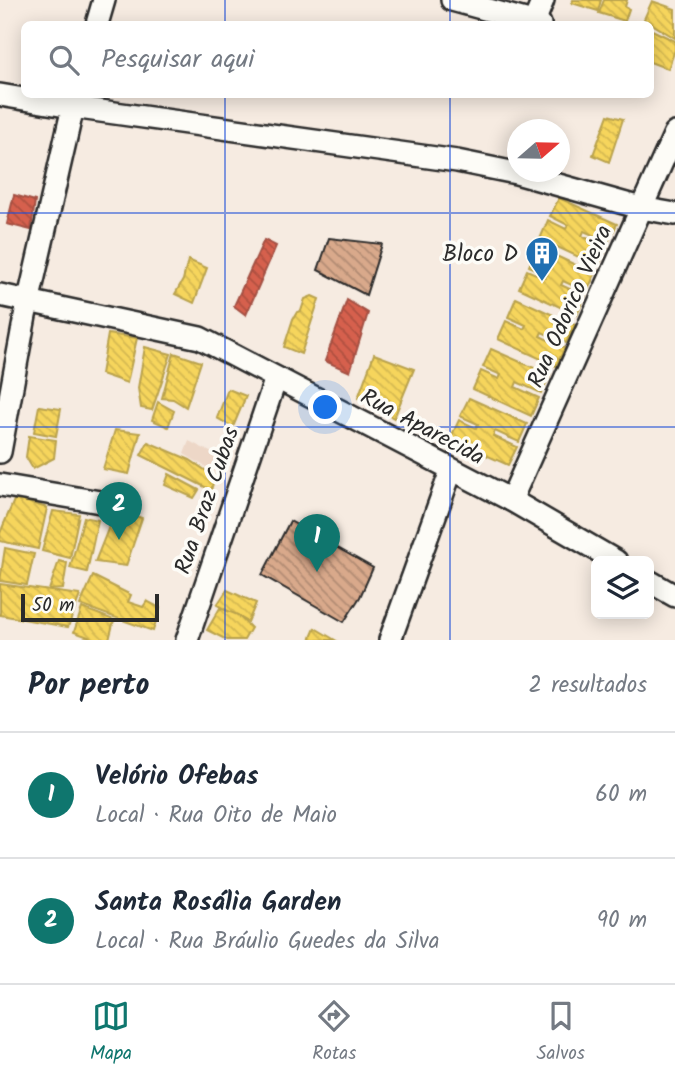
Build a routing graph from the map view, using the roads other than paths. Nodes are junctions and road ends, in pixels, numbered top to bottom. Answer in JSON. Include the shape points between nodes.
{"nodes":[{"id":1,"x":104,"y":0,"type":"edge"},
{"id":2,"x":452,"y":0,"type":"edge"},
{"id":3,"x":543,"y":0,"type":"edge"},
{"id":4,"x":98,"y":21,"type":"edge"},
{"id":5,"x":530,"y":21,"type":"edge"},
{"id":6,"x":538,"y":21,"type":"edge"},
{"id":7,"x":0,"y":95,"type":"edge"},
{"id":8,"x":21,"y":97,"type":"edge"},
{"id":9,"x":37,"y":98,"type":"edge"},
{"id":10,"x":74,"y":101,"type":"edge"},
{"id":11,"x":675,"y":133,"type":"edge"},
{"id":12,"x":641,"y":208,"type":"junction"},
{"id":13,"x":675,"y":214,"type":"edge"},
{"id":14,"x":0,"y":295,"type":"edge"},
{"id":15,"x":29,"y":301,"type":"junction"},
{"id":16,"x":276,"y":378,"type":"junction"},
{"id":17,"x":0,"y":452,"type":"edge"},
{"id":18,"x":452,"y":471,"type":"junction"},
{"id":19,"x":0,"y":485,"type":"edge"},
{"id":20,"x":512,"y":500,"type":"junction"},
{"id":21,"x":113,"y":504,"type":"dead end"},
{"id":22,"x":607,"y":556,"type":"edge"},
{"id":23,"x":654,"y":584,"type":"edge"},
{"id":24,"x":675,"y":596,"type":"edge"},
{"id":25,"x":187,"y":640,"type":"edge"},
{"id":26,"x":390,"y":640,"type":"edge"}],
"edges":[{"from":1,"to":4,"type":"street"},
{"from":2,"to":5,"type":"street"},
{"from":3,"to":6,"type":"street"},
{"from":7,"to":8,"type":"street"},
{"from":9,"to":10,"type":"street"},
{"from":10,"to":12,"type":"street","via":[[457,161]]},
{"from":10,"to":15,"type":"street"},
{"from":11,"to":12,"type":"street","name":"Rua Odorico Vieira"},
{"from":12,"to":13,"type":"street"},
{"from":12,"to":20,"type":"street","name":"Rua Odorico Vieira"},
{"from":14,"to":15,"type":"street","name":"Rua Aparecida"},
{"from":15,"to":16,"type":"street","name":"Rua Aparecida","via":[[200,338]]},
{"from":15,"to":17,"type":"street"},
{"from":16,"to":18,"type":"street","name":"Rua Aparecida"},
{"from":16,"to":25,"type":"street","name":"Rua Braz Cubas"},
{"from":18,"to":20,"type":"street","name":"Rua Aparecida"},
{"from":18,"to":26,"type":"street"},
{"from":19,"to":21,"type":"street"},
{"from":20,"to":22,"type":"street","name":"Rua Aparecida"},
{"from":23,"to":24,"type":"street"}]}
